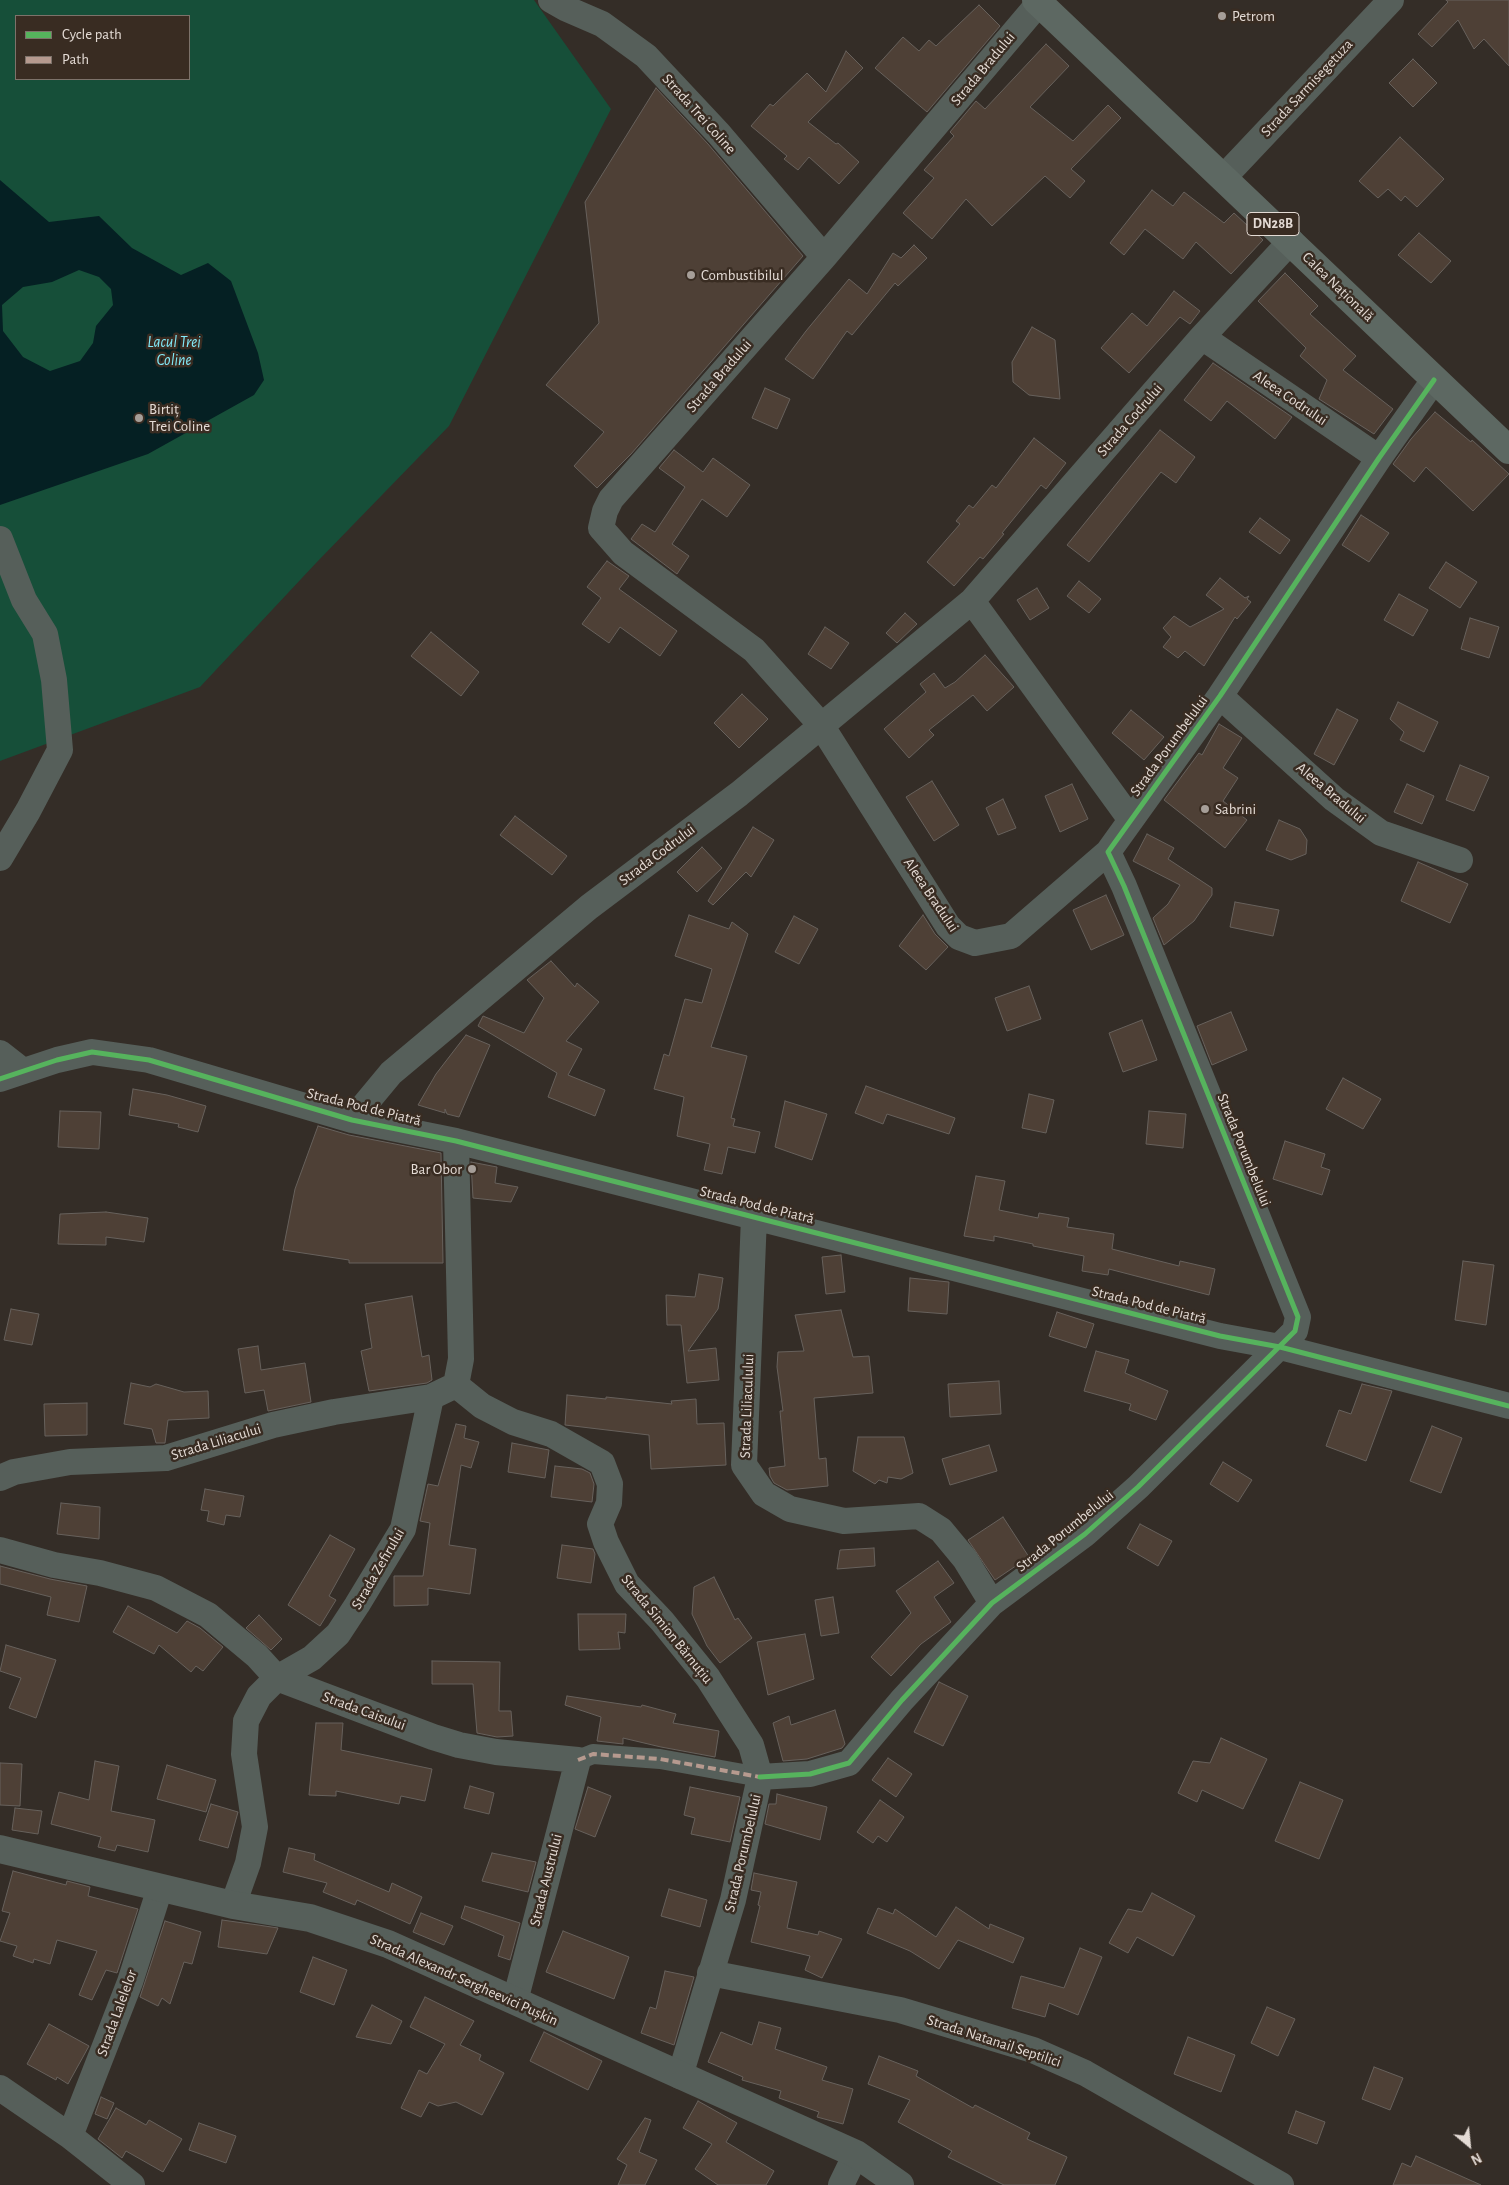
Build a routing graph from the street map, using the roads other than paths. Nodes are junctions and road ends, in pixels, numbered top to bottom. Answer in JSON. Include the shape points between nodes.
{"nodes":[{"id":1,"x":551,"y":0,"type":"edge"},
{"id":2,"x":1391,"y":0,"type":"edge"},
{"id":3,"x":1037,"y":2,"type":"edge"},
{"id":4,"x":1224,"y":177,"type":"junction"},
{"id":5,"x":1291,"y":242,"type":"junction"},
{"id":6,"x":824,"y":257,"type":"junction"},
{"id":7,"x":1202,"y":337,"type":"junction"},
{"id":8,"x":1434,"y":380,"type":"junction"},
{"id":9,"x":1509,"y":450,"type":"edge"},
{"id":10,"x":1379,"y":458,"type":"junction"},
{"id":11,"x":0,"y":539,"type":"edge"},
{"id":12,"x":972,"y":601,"type":"junction"},
{"id":13,"x":1220,"y":696,"type":"junction"},
{"id":14,"x":821,"y":725,"type":"junction"},
{"id":15,"x":1131,"y":820,"type":"junction"},
{"id":16,"x":1108,"y":852,"type":"junction"},
{"id":17,"x":0,"y":858,"type":"edge"},
{"id":18,"x":1460,"y":860,"type":"dead end"},
{"id":19,"x":0,"y":1053,"type":"edge"},
{"id":20,"x":12,"y":1075,"type":"edge"},
{"id":21,"x":352,"y":1120,"type":"junction"},
{"id":22,"x":456,"y":1142,"type":"junction"},
{"id":23,"x":754,"y":1217,"type":"junction"},
{"id":24,"x":1280,"y":1347,"type":"junction"},
{"id":25,"x":456,"y":1386,"type":"junction"},
{"id":26,"x":431,"y":1396,"type":"junction"},
{"id":27,"x":1509,"y":1406,"type":"edge"},
{"id":28,"x":0,"y":1478,"type":"edge"},
{"id":29,"x":0,"y":1550,"type":"edge"},
{"id":30,"x":992,"y":1603,"type":"junction"},
{"id":31,"x":277,"y":1678,"type":"junction"},
{"id":32,"x":578,"y":1760,"type":"junction"},
{"id":33,"x":760,"y":1777,"type":"junction"},
{"id":34,"x":0,"y":1849,"type":"edge"},
{"id":35,"x":160,"y":1888,"type":"junction"},
{"id":36,"x":233,"y":1905,"type":"junction"},
{"id":37,"x":710,"y":1973,"type":"junction"},
{"id":38,"x":516,"y":2001,"type":"junction"},
{"id":39,"x":680,"y":2076,"type":"junction"},
{"id":40,"x":0,"y":2088,"type":"edge"},
{"id":41,"x":70,"y":2136,"type":"junction"},
{"id":42,"x":856,"y":2154,"type":"junction"},
{"id":43,"x":132,"y":2185,"type":"edge"},
{"id":44,"x":841,"y":2185,"type":"edge"},
{"id":45,"x":900,"y":2185,"type":"edge"},
{"id":46,"x":1281,"y":2185,"type":"edge"}],
"edges":[{"from":1,"to":6,"type":"street","name":"Strada Trei Coline","via":[[602,24],[646,56],[719,134]]},
{"from":2,"to":4,"type":"street","name":"Strada Sarmisegetuza"},
{"from":3,"to":4,"type":"main road","name":"Calea Națională","number":"DN28B"},
{"from":3,"to":6,"type":"street","name":"Strada Bradului"},
{"from":4,"to":5,"type":"main road","name":"Calea Națională","number":"DN28B"},
{"from":5,"to":7,"type":"street","name":"Strada Codrului"},
{"from":5,"to":8,"type":"main road","name":"Calea Națională","number":"DN28B"},
{"from":6,"to":14,"type":"street","name":"Strada Bradului","via":[[611,499],[601,528],[623,553],[754,650]]},
{"from":7,"to":10,"type":"street","name":"Aleea Codrului"},
{"from":7,"to":12,"type":"street","name":"Strada Codrului"},
{"from":8,"to":9,"type":"main road","name":"Calea Națională","number":"DN28B"},
{"from":8,"to":10,"type":"street","name":"Strada Porumbelului"},
{"from":10,"to":13,"type":"street","name":"Strada Porumbelului"},
{"from":11,"to":17,"type":"street","via":[[24,600],[45,634],[54,680],[60,750]]},
{"from":12,"to":14,"type":"street","name":"Strada Codrului"},
{"from":12,"to":15,"type":"street"},
{"from":13,"to":15,"type":"street","name":"Strada Porumbelului"},
{"from":13,"to":18,"type":"street","name":"Aleea Bradului","via":[[1334,799],[1381,833]]},
{"from":14,"to":16,"type":"street","name":"Aleea Bradului","via":[[948,926],[959,937],[975,943],[1011,936]]},
{"from":14,"to":21,"type":"street","name":"Strada Codrului","via":[[738,794],[589,907],[390,1073]]},
{"from":15,"to":16,"type":"street","name":"Strada Porumbelului"},
{"from":16,"to":24,"type":"street","name":"Strada Porumbelului","via":[[1298,1317],[1295,1331]]},
{"from":19,"to":20,"type":"street"},
{"from":20,"to":21,"type":"street","name":"Strada Pod de Piatră","via":[[74,1056],[102,1053],[149,1060]]},
{"from":21,"to":22,"type":"street","name":"Strada Pod de Piatră"},
{"from":22,"to":23,"type":"street","name":"Strada Pod de Piatră"},
{"from":22,"to":25,"type":"street","via":[[460,1359]]},
{"from":23,"to":24,"type":"street","name":"Strada Pod de Piatră","via":[[1220,1336]]},
{"from":23,"to":30,"type":"street","name":"Strada Liliaculului","via":[[744,1465],[764,1494],[790,1509],[844,1521],[920,1516],[941,1530]]},
{"from":24,"to":27,"type":"street","name":"Strada Pod de Piatră"},
{"from":24,"to":30,"type":"street","name":"Strada Porumbelului","via":[[1092,1528]]},
{"from":25,"to":26,"type":"street"},
{"from":25,"to":33,"type":"street","name":"Strada Simion Bărnuțiu","via":[[482,1406],[513,1422],[551,1434],[602,1463],[610,1484],[609,1503],[600,1524],[627,1584],[708,1678],[751,1745]]},
{"from":26,"to":28,"type":"street","name":"Strada Liliacului","via":[[274,1425],[166,1458],[70,1462],[14,1472]]},
{"from":26,"to":31,"type":"street","name":"Strada Zefirului","via":[[403,1529],[338,1634],[312,1658]]},
{"from":29,"to":31,"type":"street","name":"Strada Caisului","via":[[156,1588],[208,1615],[257,1656]]},
{"from":30,"to":33,"type":"street","name":"Strada Porumbelului","via":[[849,1763],[810,1774]]},
{"from":31,"to":32,"type":"street","name":"Strada Caisului","via":[[459,1745]]},
{"from":31,"to":36,"type":"street","name":"Strada Zefirului","via":[[259,1696],[246,1721],[244,1754],[255,1827],[248,1864]]},
{"from":32,"to":33,"type":"street","name":"Strada Caisului","via":[[593,1754],[660,1759]]},
{"from":32,"to":38,"type":"street","name":"Strada Austrului"},
{"from":33,"to":37,"type":"street","name":"Strada Porumbelului","via":[[733,1900]]},
{"from":34,"to":35,"type":"street","name":"Strada Alexandr Sergheevici Pușkin"},
{"from":35,"to":36,"type":"street","name":"Strada Alexandr Sergheevici Pușkin"},
{"from":35,"to":41,"type":"street","name":"Strada Lalelelor","via":[[130,1982]]},
{"from":36,"to":38,"type":"street","name":"Strada Alexandr Sergheevici Pușkin","via":[[310,1918],[379,1941]]},
{"from":37,"to":39,"type":"street","name":"Strada Porumbelului"},
{"from":37,"to":46,"type":"street","name":"Strada Natanail Septilici","via":[[900,2010],[1033,2050],[1085,2073]]},
{"from":38,"to":39,"type":"street","name":"Strada Alexandr Sergheevici Pușkin"},
{"from":39,"to":42,"type":"street","name":"Strada Alexandr Sergheevici Pușkin"},
{"from":40,"to":41,"type":"street"},
{"from":41,"to":43,"type":"street"},
{"from":42,"to":44,"type":"street"},
{"from":42,"to":45,"type":"street","name":"Strada Alexandr Sergheevici Pușkin"}]}
